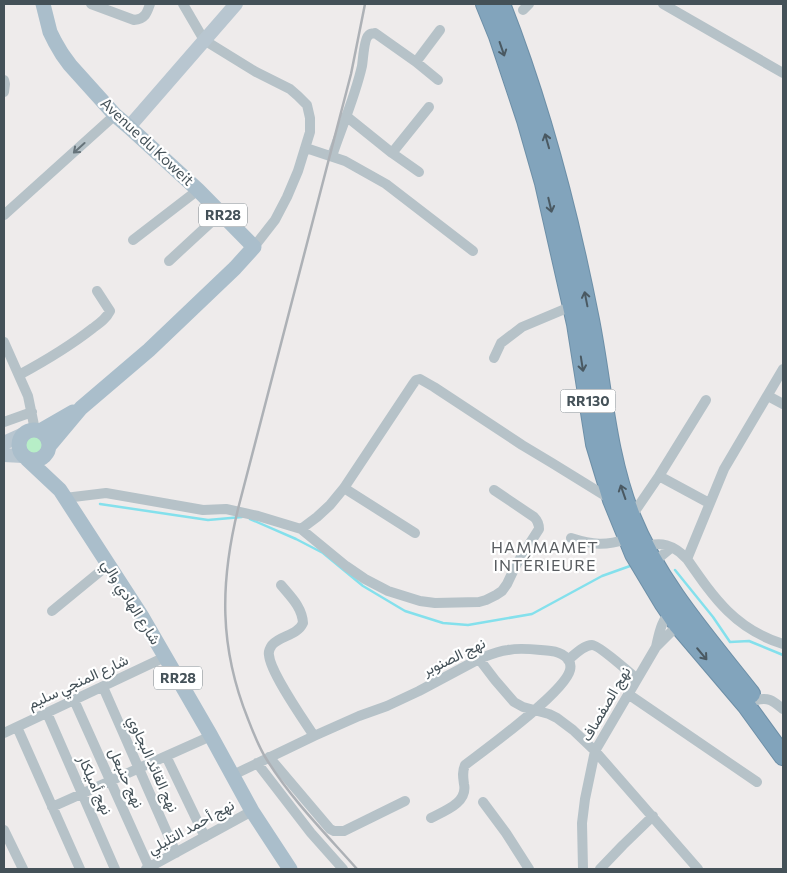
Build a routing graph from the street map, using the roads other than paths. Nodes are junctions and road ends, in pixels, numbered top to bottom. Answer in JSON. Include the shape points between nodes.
{"nodes":[{"id":1,"x":43,"y":4,"type":"edge"},
{"id":2,"x":91,"y":4,"type":"edge"},
{"id":3,"x":150,"y":4,"type":"edge"},
{"id":4,"x":183,"y":4,"type":"edge"},
{"id":5,"x":236,"y":4,"type":"edge"},
{"id":6,"x":485,"y":4,"type":"edge"},
{"id":7,"x":501,"y":4,"type":"edge"},
{"id":8,"x":663,"y":4,"type":"edge"},
{"id":9,"x":440,"y":30,"type":"dead end"},
{"id":10,"x":204,"y":40,"type":"junction"},
{"id":11,"x":416,"y":62,"type":"junction"},
{"id":12,"x":783,"y":73,"type":"edge"},
{"id":13,"x":4,"y":80,"type":"edge"},
{"id":14,"x":438,"y":80,"type":"dead end"},
{"id":15,"x":4,"y":92,"type":"edge"},
{"id":16,"x":429,"y":107,"type":"dead end"},
{"id":17,"x":115,"y":115,"type":"junction"},
{"id":18,"x":346,"y":116,"type":"junction"},
{"id":19,"x":129,"y":127,"type":"junction"},
{"id":20,"x":306,"y":148,"type":"junction"},
{"id":21,"x":392,"y":153,"type":"junction"},
{"id":22,"x":332,"y":156,"type":"junction"},
{"id":23,"x":419,"y":172,"type":"dead end"},
{"id":24,"x":198,"y":190,"type":"junction"},
{"id":25,"x":221,"y":213,"type":"junction"},
{"id":26,"x":4,"y":215,"type":"edge"},
{"id":27,"x":133,"y":240,"type":"dead end"},
{"id":28,"x":254,"y":247,"type":"junction"},
{"id":29,"x":473,"y":251,"type":"dead end"},
{"id":30,"x":168,"y":261,"type":"dead end"},
{"id":31,"x":97,"y":291,"type":"dead end"},
{"id":32,"x":572,"y":306,"type":"junction"},
{"id":33,"x":4,"y":342,"type":"edge"},
{"id":34,"x":494,"y":358,"type":"dead end"},
{"id":35,"x":783,"y":369,"type":"edge"},
{"id":36,"x":19,"y":375,"type":"junction"},
{"id":37,"x":768,"y":396,"type":"junction"},
{"id":38,"x":706,"y":400,"type":"dead end"},
{"id":39,"x":783,"y":404,"type":"edge"},
{"id":40,"x":81,"y":408,"type":"junction"},
{"id":41,"x":32,"y":412,"type":"junction"},
{"id":42,"x":4,"y":422,"type":"edge"},
{"id":43,"x":33,"y":431,"type":"junction"},
{"id":44,"x":4,"y":443,"type":"edge"},
{"id":45,"x":49,"y":448,"type":"junction"},
{"id":46,"x":4,"y":455,"type":"edge"},
{"id":47,"x":25,"y":457,"type":"junction"},
{"id":48,"x":659,"y":476,"type":"junction"},
{"id":49,"x":344,"y":488,"type":"junction"},
{"id":50,"x":494,"y":490,"type":"dead end"},
{"id":51,"x":62,"y":494,"type":"junction"},
{"id":52,"x":612,"y":500,"type":"junction"},
{"id":53,"x":709,"y":503,"type":"junction"},
{"id":54,"x":631,"y":516,"type":"junction"},
{"id":55,"x":301,"y":530,"type":"junction"},
{"id":56,"x":415,"y":533,"type":"dead end"},
{"id":57,"x":571,"y":538,"type":"dead end"},
{"id":58,"x":671,"y":548,"type":"junction"},
{"id":59,"x":641,"y":554,"type":"junction"},
{"id":60,"x":687,"y":559,"type":"junction"},
{"id":61,"x":108,"y":565,"type":"junction"},
{"id":62,"x":280,"y":586,"type":"dead end"},
{"id":63,"x":52,"y":611,"type":"dead end"},
{"id":64,"x":679,"y":614,"type":"junction"},
{"id":65,"x":783,"y":644,"type":"edge"},
{"id":66,"x":656,"y":647,"type":"junction"},
{"id":67,"x":165,"y":657,"type":"junction"},
{"id":68,"x":479,"y":659,"type":"junction"},
{"id":69,"x":568,"y":660,"type":"junction"},
{"id":70,"x":637,"y":679,"type":"junction"},
{"id":71,"x":103,"y":687,"type":"junction"},
{"id":72,"x":628,"y":694,"type":"junction"},
{"id":73,"x":74,"y":700,"type":"junction"},
{"id":74,"x":756,"y":700,"type":"junction"},
{"id":75,"x":783,"y":709,"type":"edge"},
{"id":76,"x":534,"y":710,"type":"junction"},
{"id":77,"x":47,"y":713,"type":"junction"},
{"id":78,"x":17,"y":727,"type":"junction"},
{"id":79,"x":4,"y":733,"type":"edge"},
{"id":80,"x":211,"y":736,"type":"junction"},
{"id":81,"x":314,"y":736,"type":"junction"},
{"id":82,"x":783,"y":736,"type":"edge"},
{"id":83,"x":595,"y":751,"type":"junction"},
{"id":84,"x":166,"y":756,"type":"junction"},
{"id":85,"x":783,"y":756,"type":"edge"},
{"id":86,"x":269,"y":757,"type":"junction"},
{"id":87,"x":257,"y":763,"type":"junction"},
{"id":88,"x":139,"y":768,"type":"junction"},
{"id":89,"x":233,"y":775,"type":"junction"},
{"id":90,"x":111,"y":781,"type":"junction"},
{"id":91,"x":757,"y":782,"type":"dead end"},
{"id":92,"x":82,"y":794,"type":"junction"},
{"id":93,"x":405,"y":801,"type":"dead end"},
{"id":94,"x":482,"y":802,"type":"dead end"},
{"id":95,"x":52,"y":807,"type":"junction"},
{"id":96,"x":252,"y":811,"type":"junction"},
{"id":97,"x":653,"y":816,"type":"junction"},
{"id":98,"x":431,"y":818,"type":"dead end"},
{"id":99,"x":4,"y":830,"type":"edge"},
{"id":100,"x":205,"y":837,"type":"junction"},
{"id":101,"x":176,"y":853,"type":"junction"},
{"id":102,"x":147,"y":868,"type":"edge"},
{"id":103,"x":24,"y":869,"type":"edge"},
{"id":104,"x":80,"y":869,"type":"edge"},
{"id":105,"x":115,"y":869,"type":"edge"},
{"id":106,"x":290,"y":869,"type":"edge"},
{"id":107,"x":343,"y":869,"type":"edge"},
{"id":108,"x":529,"y":869,"type":"edge"},
{"id":109,"x":583,"y":869,"type":"edge"},
{"id":110,"x":600,"y":869,"type":"edge"},
{"id":111,"x":698,"y":869,"type":"edge"}],
"edges":[{"from":1,"to":17,"type":"main road","name":"Avenue du Koweit","number":"RR28","via":[[50,32],[62,54]]},
{"from":2,"to":3,"type":"street","via":[[139,20]]},
{"from":4,"to":10,"type":"street"},
{"from":5,"to":10,"type":"main road"},
{"from":6,"to":32,"type":"highway","number":"RR130","one_way":true,"via":[[537,156]]},
{"from":54,"to":7,"type":"highway","number":"RR130","one_way":true,"via":[[609,440],[577,255],[539,113]]},
{"from":8,"to":12,"type":"street"},
{"from":9,"to":11,"type":"street"},
{"from":10,"to":19,"type":"main road"},
{"from":10,"to":20,"type":"street","via":[[298,96],[306,105],[310,118]]},
{"from":11,"to":14,"type":"street"},
{"from":11,"to":18,"type":"street","via":[[375,33],[368,35],[354,97]]},
{"from":13,"to":15,"type":"street"},
{"from":16,"to":21,"type":"street"},
{"from":17,"to":19,"type":"main road","name":"Avenue du Koweit","number":"RR28"},
{"from":17,"to":26,"type":"street","one_way":true},
{"from":18,"to":21,"type":"street"},
{"from":18,"to":22,"type":"street"},
{"from":19,"to":24,"type":"main road","name":"Avenue du Koweit","number":"RR28"},
{"from":20,"to":22,"type":"street"},
{"from":20,"to":28,"type":"street","via":[[275,220]]},
{"from":21,"to":23,"type":"street"},
{"from":22,"to":29,"type":"street","via":[[386,184]]},
{"from":24,"to":25,"type":"main road","name":"Avenue du Koweit","number":"RR28"},
{"from":24,"to":27,"type":"street"},
{"from":25,"to":28,"type":"main road","name":"Avenue du Koweit","number":"RR28"},
{"from":25,"to":30,"type":"street"},
{"from":28,"to":40,"type":"main road","number":"RR28","via":[[149,350]]},
{"from":31,"to":36,"type":"street","via":[[110,311],[107,317],[80,338]]},
{"from":32,"to":34,"type":"street","via":[[522,327],[501,343]]},
{"from":32,"to":52,"type":"highway","number":"RR130","one_way":true,"via":[[595,444]]},
{"from":33,"to":36,"type":"street"},
{"from":35,"to":37,"type":"street"},
{"from":36,"to":41,"type":"street"},
{"from":37,"to":39,"type":"street"},
{"from":37,"to":53,"type":"street","via":[[724,469]]},
{"from":38,"to":48,"type":"street"},
{"from":40,"to":43,"type":"main road","number":"RR28"},
{"from":40,"to":45,"type":"main road","number":"RR28"},
{"from":41,"to":42,"type":"street"},
{"from":41,"to":43,"type":"street"},
{"from":43,"to":44,"type":"main road"},
{"from":43,"to":45,"type":"main road","number":"RR28","via":[[45,434]]},
{"from":43,"to":47,"type":"main road","via":[[20,438],[20,450]]},
{"from":45,"to":47,"type":"main road","via":[[39,460]]},
{"from":45,"to":51,"type":"main road","number":"RR28"},
{"from":46,"to":47,"type":"main road"},
{"from":47,"to":51,"type":"main road","number":"RR28"},
{"from":48,"to":53,"type":"street"},
{"from":48,"to":54,"type":"street"},
{"from":49,"to":52,"type":"street","via":[[413,384],[420,379]]},
{"from":49,"to":55,"type":"street"},
{"from":49,"to":56,"type":"street"},
{"from":50,"to":55,"type":"street","via":[[534,517],[539,529],[507,584],[496,595],[479,602],[435,603],[388,591],[359,575]]},
{"from":51,"to":55,"type":"street","via":[[106,493],[203,510],[226,510]]},
{"from":51,"to":61,"type":"main road","name":"شارع الهادي والي","number":"RR28"},
{"from":52,"to":59,"type":"highway","number":"RR130"},
{"from":53,"to":60,"type":"street"},
{"from":54,"to":59,"type":"highway","number":"RR130"},
{"from":57,"to":59,"type":"street"},
{"from":58,"to":59,"type":"street"},
{"from":58,"to":59,"type":"street","via":[[653,544]]},
{"from":58,"to":60,"type":"street"},
{"from":59,"to":64,"type":"highway","number":"RR130"},
{"from":60,"to":65,"type":"street","via":[[729,613],[749,629]]},
{"from":61,"to":63,"type":"street"},
{"from":61,"to":67,"type":"main road","name":"شارع الهادي والي","number":"RR28"},
{"from":62,"to":81,"type":"street","via":[[298,607],[303,623],[297,632],[271,646],[268,656]]},
{"from":64,"to":66,"type":"street","name":"نهج الصفصاف"},
{"from":64,"to":66,"type":"street","name":"نهج الصفصاف","via":[[661,627]]},
{"from":64,"to":74,"type":"highway","number":"RR130"},
{"from":64,"to":85,"type":"highway","number":"RR130","one_way":true},
{"from":66,"to":70,"type":"street","name":"نهج الصفصاف"},
{"from":67,"to":71,"type":"street","name":"شارع المنجي سليم"},
{"from":67,"to":80,"type":"main road","name":"شارع الهادي والي","number":"RR28"},
{"from":68,"to":69,"type":"street","name":"نهج الصنوبر","via":[[510,649],[523,649],[560,652]]},
{"from":68,"to":76,"type":"street","via":[[514,702]]},
{"from":68,"to":81,"type":"street","name":"نهج الصنوبر","via":[[411,695]]},
{"from":69,"to":70,"type":"street","via":[[593,645]]},
{"from":69,"to":76,"type":"street","via":[[570,670],[567,676]]},
{"from":70,"to":72,"type":"street","name":"نهج الصفصاف"},
{"from":71,"to":73,"type":"street","name":"شارع المنجي سليم"},
{"from":71,"to":88,"type":"street","name":"نهج القائد البجاوي"},
{"from":72,"to":83,"type":"street","name":"نهج الصفصاف"},
{"from":72,"to":91,"type":"street"},
{"from":73,"to":77,"type":"street","name":"شارع المنجي سليم"},
{"from":73,"to":90,"type":"street","name":"نهج حنبعل"},
{"from":74,"to":75,"type":"street","via":[[765,698]]},
{"from":74,"to":82,"type":"highway","number":"RR130"},
{"from":76,"to":83,"type":"street","via":[[558,718]]},
{"from":76,"to":98,"type":"street","via":[[465,765],[462,798]]},
{"from":77,"to":78,"type":"street","name":"شارع المنجي سليم"},
{"from":77,"to":92,"type":"street","name":"نهج أميلكار"},
{"from":78,"to":79,"type":"street","name":"شارع المنجي سليم"},
{"from":78,"to":95,"type":"street"},
{"from":80,"to":84,"type":"street"},
{"from":80,"to":89,"type":"main road","name":"شارع الهادي والي","number":"RR28"},
{"from":81,"to":86,"type":"street","name":"نهج الصنوبر"},
{"from":83,"to":97,"type":"street"},
{"from":83,"to":109,"type":"street","name":"نهج الصفصاف","via":[[582,822]]},
{"from":84,"to":88,"type":"street"},
{"from":84,"to":100,"type":"street"},
{"from":86,"to":87,"type":"street","name":"نهج الصنوبر"},
{"from":86,"to":93,"type":"street","via":[[334,831],[344,831]]},
{"from":87,"to":89,"type":"street","name":"نهج الصنوبر"},
{"from":87,"to":107,"type":"street"},
{"from":88,"to":90,"type":"street"},
{"from":88,"to":101,"type":"street","name":"نهج القائد البجاوي"},
{"from":89,"to":96,"type":"main road","name":"شارع الهادي والي","number":"RR28"},
{"from":90,"to":92,"type":"street"},
{"from":90,"to":102,"type":"street","name":"نهج حنبعل"},
{"from":92,"to":95,"type":"street"},
{"from":92,"to":105,"type":"street","name":"نهج أميلكار"},
{"from":94,"to":108,"type":"street"},
{"from":95,"to":104,"type":"street"},
{"from":96,"to":100,"type":"street","name":"نهج أحمد التليلي"},
{"from":96,"to":106,"type":"main road","name":"شارع الهادي والي","number":"RR28"},
{"from":97,"to":110,"type":"street"},
{"from":97,"to":111,"type":"street"},
{"from":99,"to":103,"type":"street"},
{"from":100,"to":101,"type":"street","name":"نهج أحمد التليلي"},
{"from":101,"to":102,"type":"street","name":"نهج أحمد التليلي"}]}
